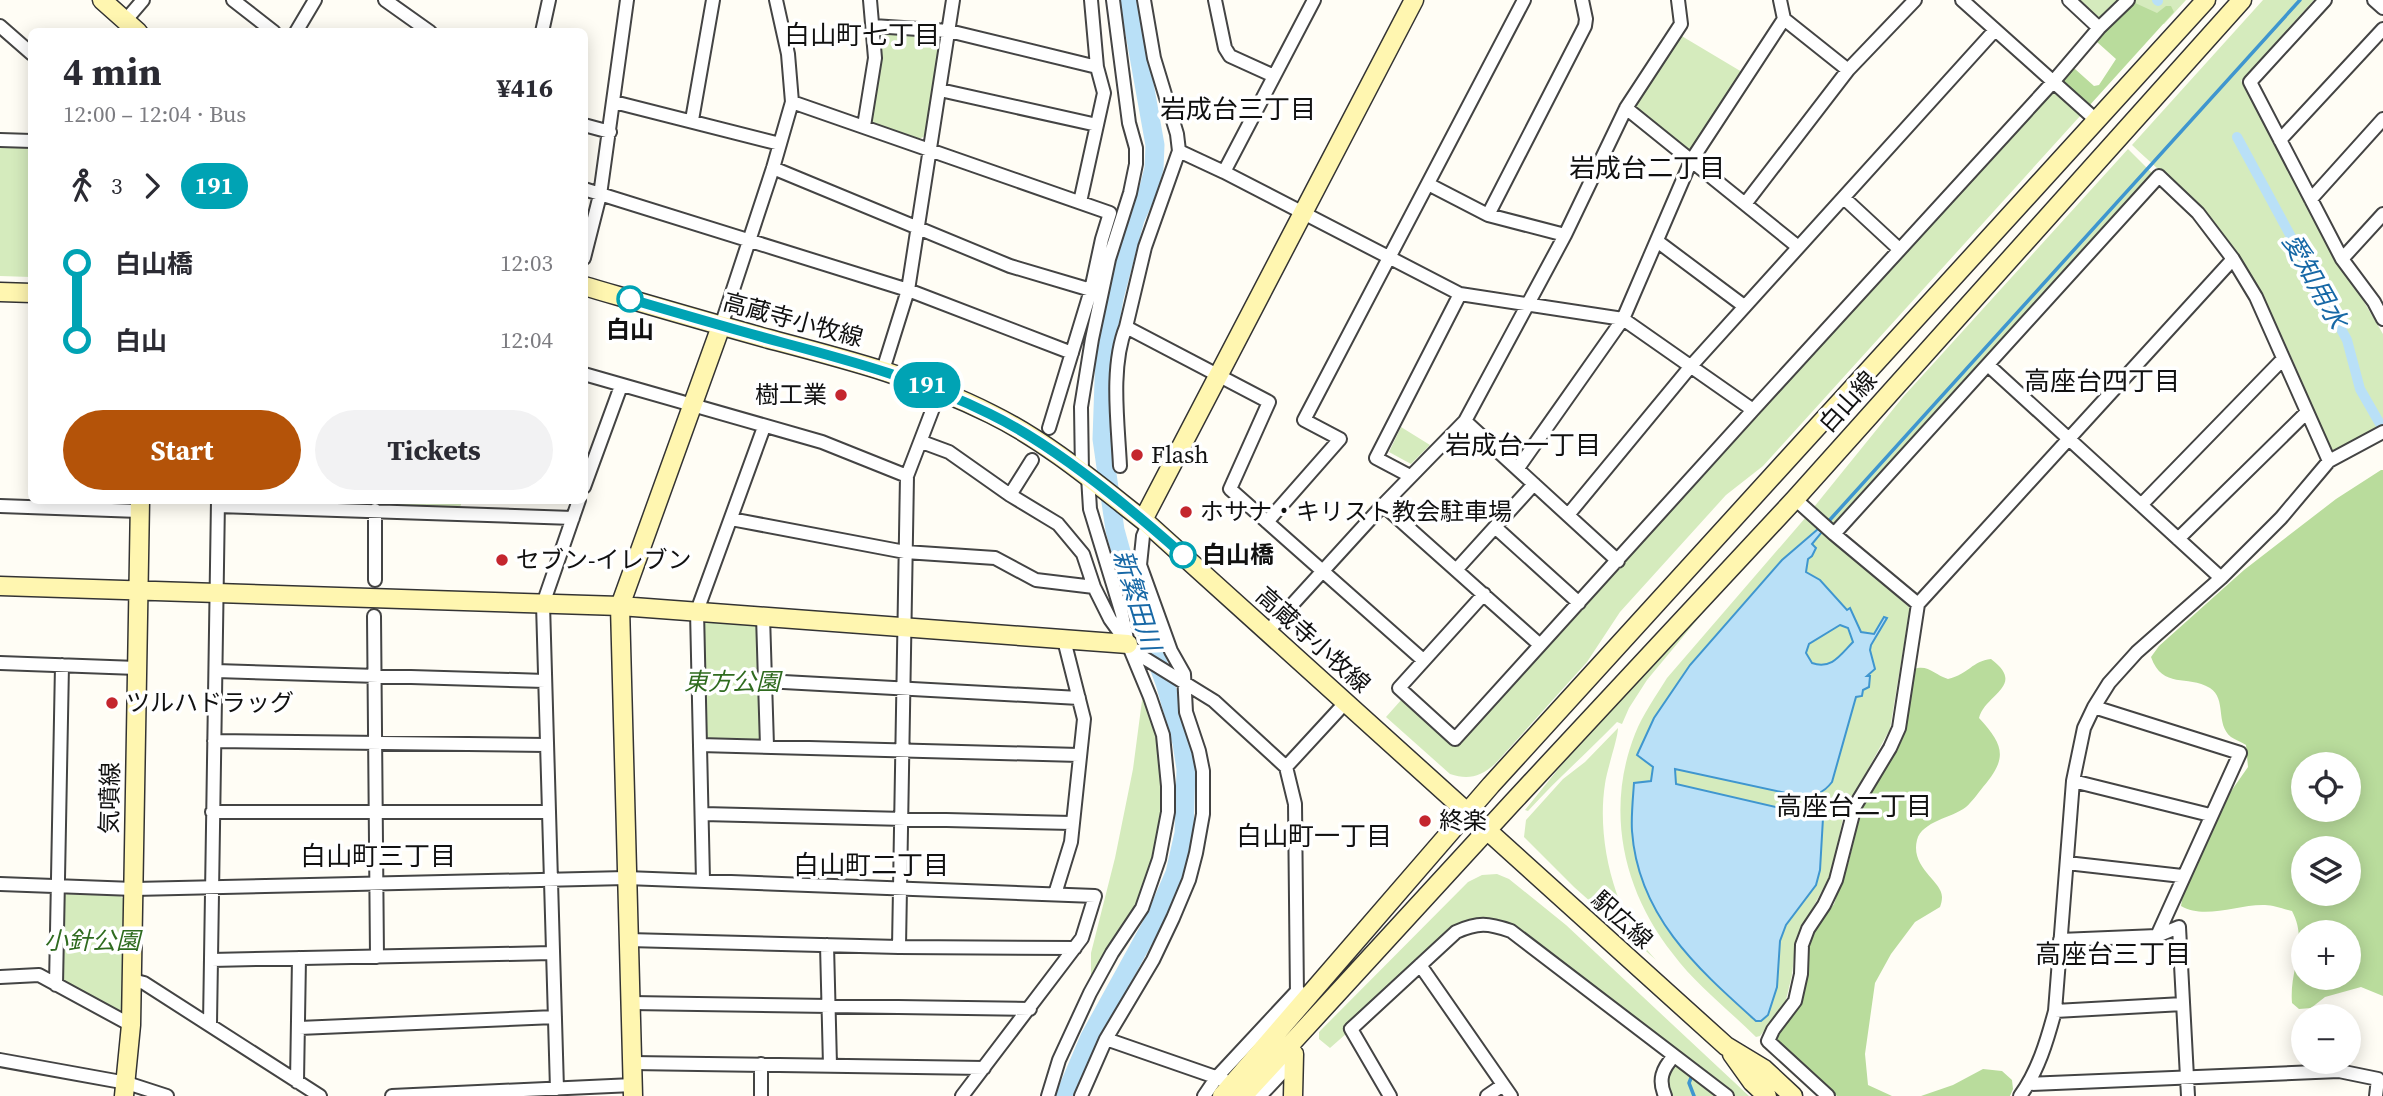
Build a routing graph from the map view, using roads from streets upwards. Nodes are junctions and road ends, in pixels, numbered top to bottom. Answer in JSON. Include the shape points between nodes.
{"nodes":[{"id":1,"x":102,"y":0,"type":"edge"},
{"id":2,"x":142,"y":0,"type":"edge"},
{"id":3,"x":233,"y":0,"type":"edge"},
{"id":4,"x":314,"y":0,"type":"edge"},
{"id":5,"x":385,"y":0,"type":"edge"},
{"id":6,"x":549,"y":0,"type":"edge"},
{"id":7,"x":627,"y":0,"type":"edge"},
{"id":8,"x":712,"y":0,"type":"edge"},
{"id":9,"x":776,"y":0,"type":"edge"},
{"id":10,"x":870,"y":0,"type":"edge"},
{"id":11,"x":953,"y":0,"type":"edge"},
{"id":12,"x":1091,"y":0,"type":"edge"},
{"id":13,"x":1113,"y":0,"type":"edge"},
{"id":14,"x":1144,"y":0,"type":"edge"},
{"id":15,"x":1215,"y":0,"type":"edge"},
{"id":16,"x":1314,"y":0,"type":"edge"},
{"id":17,"x":1414,"y":0,"type":"edge"},
{"id":18,"x":1524,"y":0,"type":"edge"},
{"id":19,"x":1582,"y":0,"type":"edge"},
{"id":20,"x":1678,"y":0,"type":"edge"},
{"id":21,"x":1780,"y":0,"type":"edge"},
{"id":22,"x":1914,"y":0,"type":"edge"},
{"id":23,"x":1962,"y":0,"type":"edge"},
{"id":24,"x":2068,"y":0,"type":"edge"},
{"id":25,"x":2128,"y":0,"type":"edge"},
{"id":26,"x":2206,"y":0,"type":"edge"},
{"id":27,"x":2242,"y":0,"type":"edge"},
{"id":28,"x":2325,"y":0,"type":"edge"},
{"id":29,"x":2374,"y":0,"type":"edge"},
{"id":30,"x":405,"y":5,"type":"edge"},
{"id":31,"x":2383,"y":8,"type":"edge"},
{"id":32,"x":1784,"y":19,"type":"junction"},
{"id":33,"x":0,"y":26,"type":"edge"},
{"id":34,"x":131,"y":26,"type":"edge"},
{"id":35,"x":873,"y":26,"type":"junction"},
{"id":36,"x":269,"y":28,"type":"edge"},
{"id":37,"x":298,"y":28,"type":"edge"},
{"id":38,"x":426,"y":28,"type":"edge"},
{"id":39,"x":543,"y":28,"type":"edge"},
{"id":40,"x":2099,"y":28,"type":"junction"},
{"id":41,"x":2383,"y":29,"type":"edge"},
{"id":42,"x":949,"y":30,"type":"junction"},
{"id":43,"x":1995,"y":30,"type":"junction"},
{"id":44,"x":28,"y":50,"type":"edge"},
{"id":45,"x":1097,"y":67,"type":"junction"},
{"id":46,"x":1848,"y":70,"type":"junction"},
{"id":47,"x":1274,"y":76,"type":"junction"},
{"id":48,"x":2053,"y":82,"type":"junction"},
{"id":49,"x":940,"y":90,"type":"junction"},
{"id":50,"x":614,"y":102,"type":"junction"},
{"id":51,"x":792,"y":102,"type":"junction"},
{"id":52,"x":1626,"y":108,"type":"junction"},
{"id":53,"x":2383,"y":119,"type":"edge"},
{"id":54,"x":692,"y":120,"type":"junction"},
{"id":55,"x":2096,"y":120,"type":"junction"},
{"id":56,"x":1097,"y":125,"type":"junction"},
{"id":57,"x":588,"y":126,"type":"edge"},
{"id":58,"x":864,"y":126,"type":"junction"},
{"id":59,"x":610,"y":132,"type":"junction"},
{"id":60,"x":0,"y":140,"type":"edge"},
{"id":61,"x":2280,"y":140,"type":"junction"},
{"id":62,"x":28,"y":141,"type":"edge"},
{"id":63,"x":780,"y":144,"type":"junction"},
{"id":64,"x":931,"y":150,"type":"junction"},
{"id":65,"x":1180,"y":151,"type":"junction"},
{"id":66,"x":1691,"y":161,"type":"junction"},
{"id":67,"x":773,"y":168,"type":"junction"},
{"id":68,"x":1224,"y":172,"type":"junction"},
{"id":69,"x":1428,"y":184,"type":"junction"},
{"id":70,"x":588,"y":191,"type":"edge"},
{"id":71,"x":600,"y":195,"type":"junction"},
{"id":72,"x":1844,"y":198,"type":"junction"},
{"id":73,"x":2311,"y":199,"type":"junction"},
{"id":74,"x":1080,"y":202,"type":"junction"},
{"id":75,"x":1745,"y":204,"type":"junction"},
{"id":76,"x":1304,"y":214,"type":"junction"},
{"id":77,"x":2383,"y":214,"type":"edge"},
{"id":78,"x":1488,"y":215,"type":"junction"},
{"id":79,"x":919,"y":228,"type":"junction"},
{"id":80,"x":1565,"y":234,"type":"junction"},
{"id":81,"x":1657,"y":241,"type":"junction"},
{"id":82,"x":588,"y":242,"type":"edge"},
{"id":83,"x":749,"y":242,"type":"junction"},
{"id":84,"x":1797,"y":246,"type":"junction"},
{"id":85,"x":1899,"y":249,"type":"junction"},
{"id":86,"x":1390,"y":257,"type":"junction"},
{"id":87,"x":2233,"y":259,"type":"junction"},
{"id":88,"x":2342,"y":259,"type":"junction"},
{"id":89,"x":588,"y":287,"type":"edge"},
{"id":90,"x":908,"y":290,"type":"junction"},
{"id":91,"x":1091,"y":290,"type":"junction"},
{"id":92,"x":0,"y":292,"type":"edge"},
{"id":93,"x":28,"y":293,"type":"edge"},
{"id":94,"x":1460,"y":295,"type":"junction"},
{"id":95,"x":2379,"y":300,"type":"edge"},
{"id":96,"x":1528,"y":305,"type":"junction"},
{"id":97,"x":1744,"y":306,"type":"junction"},
{"id":98,"x":1623,"y":319,"type":"junction"},
{"id":99,"x":2383,"y":319,"type":"edge"},
{"id":100,"x":721,"y":326,"type":"junction"},
{"id":101,"x":1126,"y":327,"type":"junction"},
{"id":102,"x":1072,"y":353,"type":"junction"},
{"id":103,"x":2283,"y":359,"type":"junction"},
{"id":104,"x":1988,"y":365,"type":"junction"},
{"id":105,"x":1691,"y":366,"type":"junction"},
{"id":106,"x":883,"y":370,"type":"junction"},
{"id":107,"x":588,"y":375,"type":"edge"},
{"id":108,"x":1218,"y":375,"type":"junction"},
{"id":109,"x":621,"y":386,"type":"junction"},
{"id":110,"x":940,"y":390,"type":"junction"},
{"id":111,"x":692,"y":406,"type":"junction"},
{"id":112,"x":1753,"y":410,"type":"junction"},
{"id":113,"x":2307,"y":411,"type":"junction"},
{"id":114,"x":1465,"y":421,"type":"junction"},
{"id":115,"x":764,"y":426,"type":"junction"},
{"id":116,"x":1049,"y":428,"type":"dead end"},
{"id":117,"x":2383,"y":432,"type":"edge"},
{"id":118,"x":2068,"y":439,"type":"junction"},
{"id":119,"x":922,"y":442,"type":"junction"},
{"id":120,"x":590,"y":456,"type":"edge"},
{"id":121,"x":1032,"y":460,"type":"dead end"},
{"id":122,"x":2329,"y":461,"type":"junction"},
{"id":123,"x":1120,"y":466,"type":"dead end"},
{"id":124,"x":1518,"y":468,"type":"junction"},
{"id":125,"x":1085,"y":475,"type":"junction"},
{"id":126,"x":907,"y":476,"type":"junction"},
{"id":127,"x":1410,"y":476,"type":"junction"},
{"id":128,"x":1534,"y":484,"type":"junction"},
{"id":129,"x":1010,"y":495,"type":"junction"},
{"id":130,"x":1795,"y":499,"type":"junction"},
{"id":131,"x":60,"y":504,"type":"edge"},
{"id":132,"x":218,"y":504,"type":"edge"},
{"id":133,"x":240,"y":504,"type":"edge"},
{"id":134,"x":578,"y":504,"type":"edge"},
{"id":135,"x":1383,"y":505,"type":"junction"},
{"id":136,"x":2141,"y":505,"type":"junction"},
{"id":137,"x":0,"y":506,"type":"edge"},
{"id":138,"x":140,"y":506,"type":"edge"},
{"id":139,"x":466,"y":507,"type":"edge"},
{"id":140,"x":374,"y":510,"type":"junction"},
{"id":141,"x":1568,"y":514,"type":"junction"},
{"id":142,"x":573,"y":518,"type":"junction"},
{"id":143,"x":731,"y":519,"type":"junction"},
{"id":144,"x":1145,"y":522,"type":"junction"},
{"id":145,"x":1267,"y":522,"type":"junction"},
{"id":146,"x":1494,"y":527,"type":"junction"},
{"id":147,"x":1834,"y":534,"type":"junction"},
{"id":148,"x":2178,"y":539,"type":"junction"},
{"id":149,"x":905,"y":552,"type":"junction"},
{"id":150,"x":1618,"y":561,"type":"junction"},
{"id":151,"x":1455,"y":570,"type":"junction"},
{"id":152,"x":1323,"y":573,"type":"junction"},
{"id":153,"x":2221,"y":578,"type":"junction"},
{"id":154,"x":375,"y":580,"type":"dead end"},
{"id":155,"x":0,"y":586,"type":"edge"},
{"id":156,"x":1094,"y":587,"type":"junction"},
{"id":157,"x":139,"y":591,"type":"junction"},
{"id":158,"x":217,"y":593,"type":"junction"},
{"id":159,"x":1484,"y":594,"type":"junction"},
{"id":160,"x":1579,"y":603,"type":"junction"},
{"id":161,"x":543,"y":604,"type":"junction"},
{"id":162,"x":1918,"y":604,"type":"junction"},
{"id":163,"x":620,"y":606,"type":"junction"},
{"id":164,"x":697,"y":611,"type":"junction"},
{"id":165,"x":374,"y":616,"type":"dead end"},
{"id":166,"x":763,"y":616,"type":"junction"},
{"id":167,"x":903,"y":627,"type":"junction"},
{"id":168,"x":1268,"y":631,"type":"junction"},
{"id":169,"x":1064,"y":640,"type":"junction"},
{"id":170,"x":1541,"y":645,"type":"junction"},
{"id":171,"x":1135,"y":650,"type":"junction"},
{"id":172,"x":1423,"y":660,"type":"junction"},
{"id":173,"x":0,"y":663,"type":"edge"},
{"id":174,"x":62,"y":665,"type":"junction"},
{"id":175,"x":137,"y":668,"type":"junction"},
{"id":176,"x":216,"y":670,"type":"junction"},
{"id":177,"x":376,"y":675,"type":"junction"},
{"id":178,"x":545,"y":681,"type":"junction"},
{"id":179,"x":765,"y":681,"type":"junction"},
{"id":180,"x":1180,"y":681,"type":"junction"},
{"id":181,"x":903,"y":689,"type":"junction"},
{"id":182,"x":1079,"y":698,"type":"junction"},
{"id":183,"x":1345,"y":703,"type":"junction"},
{"id":184,"x":2094,"y":707,"type":"junction"},
{"id":185,"x":215,"y":741,"type":"junction"},
{"id":186,"x":376,"y":743,"type":"junction"},
{"id":187,"x":546,"y":745,"type":"junction"},
{"id":188,"x":700,"y":745,"type":"junction"},
{"id":189,"x":767,"y":746,"type":"junction"},
{"id":190,"x":902,"y":750,"type":"junction"},
{"id":191,"x":1079,"y":755,"type":"junction"},
{"id":192,"x":1286,"y":767,"type":"junction"},
{"id":193,"x":2073,"y":781,"type":"junction"},
{"id":194,"x":212,"y":812,"type":"junction"},
{"id":195,"x":377,"y":812,"type":"junction"},
{"id":196,"x":548,"y":812,"type":"junction"},
{"id":197,"x":703,"y":814,"type":"junction"},
{"id":198,"x":1467,"y":814,"type":"junction"},
{"id":199,"x":2210,"y":816,"type":"junction"},
{"id":200,"x":901,"y":819,"type":"junction"},
{"id":201,"x":1073,"y":823,"type":"junction"},
{"id":202,"x":1486,"y":831,"type":"junction"},
{"id":203,"x":2067,"y":863,"type":"junction"},
{"id":204,"x":2182,"y":876,"type":"junction"},
{"id":205,"x":626,"y":878,"type":"junction"},
{"id":206,"x":550,"y":880,"type":"junction"},
{"id":207,"x":703,"y":880,"type":"junction"},
{"id":208,"x":0,"y":884,"type":"edge"},
{"id":209,"x":377,"y":884,"type":"junction"},
{"id":210,"x":59,"y":886,"type":"junction"},
{"id":211,"x":211,"y":887,"type":"junction"},
{"id":212,"x":901,"y":887,"type":"junction"},
{"id":213,"x":134,"y":889,"type":"junction"},
{"id":214,"x":1055,"y":894,"type":"junction"},
{"id":215,"x":2157,"y":936,"type":"junction"},
{"id":216,"x":628,"y":940,"type":"junction"},
{"id":217,"x":2060,"y":940,"type":"junction"},
{"id":218,"x":827,"y":945,"type":"junction"},
{"id":219,"x":899,"y":947,"type":"junction"},
{"id":220,"x":1075,"y":948,"type":"junction"},
{"id":221,"x":552,"y":953,"type":"junction"},
{"id":222,"x":377,"y":957,"type":"junction"},
{"id":223,"x":299,"y":958,"type":"junction"},
{"id":224,"x":211,"y":960,"type":"junction"},
{"id":225,"x":1420,"y":965,"type":"junction"},
{"id":226,"x":0,"y":977,"type":"edge"},
{"id":227,"x":132,"y":980,"type":"junction"},
{"id":228,"x":56,"y":985,"type":"junction"},
{"id":229,"x":631,"y":1003,"type":"junction"},
{"id":230,"x":828,"y":1004,"type":"junction"},
{"id":231,"x":2183,"y":1004,"type":"junction"},
{"id":232,"x":1030,"y":1009,"type":"junction"},
{"id":233,"x":2055,"y":1011,"type":"junction"},
{"id":234,"x":555,"y":1017,"type":"junction"},
{"id":235,"x":210,"y":1024,"type":"junction"},
{"id":236,"x":131,"y":1025,"type":"junction"},
{"id":237,"x":299,"y":1028,"type":"junction"},
{"id":238,"x":1106,"y":1039,"type":"junction"},
{"id":239,"x":1726,"y":1046,"type":"junction"},
{"id":240,"x":1674,"y":1056,"type":"junction"},
{"id":241,"x":1294,"y":1057,"type":"joint"},
{"id":242,"x":0,"y":1060,"type":"edge"},
{"id":243,"x":632,"y":1063,"type":"junction"},
{"id":244,"x":761,"y":1064,"type":"junction"},
{"id":245,"x":830,"y":1065,"type":"junction"},
{"id":246,"x":984,"y":1068,"type":"junction"},
{"id":247,"x":2187,"y":1077,"type":"junction"},
{"id":248,"x":297,"y":1082,"type":"junction"},
{"id":249,"x":1221,"y":1084,"type":"edge"},
{"id":250,"x":2029,"y":1084,"type":"junction"},
{"id":251,"x":126,"y":1089,"type":"edge"},
{"id":252,"x":557,"y":1089,"type":"junction"},
{"id":253,"x":633,"y":1091,"type":"edge"},
{"id":254,"x":1507,"y":1091,"type":"edge"},
{"id":255,"x":1259,"y":1095,"type":"edge"},
{"id":256,"x":167,"y":1096,"type":"edge"},
{"id":257,"x":320,"y":1096,"type":"edge"},
{"id":258,"x":392,"y":1096,"type":"edge"},
{"id":259,"x":761,"y":1096,"type":"edge"},
{"id":260,"x":962,"y":1096,"type":"edge"},
{"id":261,"x":1048,"y":1096,"type":"edge"},
{"id":262,"x":1081,"y":1096,"type":"edge"},
{"id":263,"x":1204,"y":1096,"type":"edge"},
{"id":264,"x":1293,"y":1096,"type":"edge"},
{"id":265,"x":1390,"y":1096,"type":"edge"},
{"id":266,"x":1487,"y":1096,"type":"edge"},
{"id":267,"x":1665,"y":1096,"type":"edge"},
{"id":268,"x":1727,"y":1096,"type":"edge"},
{"id":269,"x":1767,"y":1096,"type":"edge"},
{"id":270,"x":1793,"y":1096,"type":"edge"},
{"id":271,"x":1828,"y":1096,"type":"edge"},
{"id":272,"x":2020,"y":1096,"type":"edge"},
{"id":273,"x":2188,"y":1096,"type":"edge"},
{"id":274,"x":2376,"y":1096,"type":"edge"}],
"edges":[{"from":1,"to":34,"type":"street"},
{"from":2,"to":34,"type":"street"},
{"from":3,"to":36,"type":"street"},
{"from":4,"to":37,"type":"street"},
{"from":5,"to":30,"type":"street"},
{"from":6,"to":39,"type":"street"},
{"from":7,"to":50,"type":"street"},
{"from":8,"to":54,"type":"street"},
{"from":9,"to":51,"type":"street"},
{"from":10,"to":35,"type":"street"},
{"from":11,"to":42,"type":"street"},
{"from":12,"to":45,"type":"street"},
{"from":13,"to":125,"type":"street","via":[[1136,164],[1092,339],[1081,407]]},
{"from":14,"to":65,"type":"street","via":[[1154,58]]},
{"from":15,"to":47,"type":"street","via":[[1230,56]]},
{"from":16,"to":47,"type":"street"},
{"from":17,"to":76,"type":"street"},
{"from":18,"to":69,"type":"street"},
{"from":19,"to":78,"type":"street","via":[[1585,26]]},
{"from":20,"to":52,"type":"street","via":[[1681,24]]},
{"from":21,"to":32,"type":"street"},
{"from":22,"to":46,"type":"street"},
{"from":23,"to":43,"type":"street"},
{"from":24,"to":40,"type":"street"},
{"from":25,"to":40,"type":"street"},
{"from":26,"to":55,"type":"street","name":"白山線"},
{"from":27,"to":130,"type":"street","name":"白山線"},
{"from":28,"to":61,"type":"street","via":[[2250,82]]},
{"from":29,"to":31,"type":"street"},
{"from":30,"to":38,"type":"street"},
{"from":32,"to":46,"type":"street"},
{"from":32,"to":66,"type":"street"},
{"from":33,"to":44,"type":"street"},
{"from":35,"to":42,"type":"street"},
{"from":35,"to":58,"type":"street","via":[[875,58]]},
{"from":40,"to":48,"type":"street"},
{"from":41,"to":61,"type":"street"},
{"from":42,"to":45,"type":"street"},
{"from":42,"to":49,"type":"street"},
{"from":43,"to":48,"type":"street"},
{"from":43,"to":72,"type":"street"},
{"from":45,"to":56,"type":"street","via":[[1104,93]]},
{"from":46,"to":75,"type":"street"},
{"from":47,"to":68,"type":"street"},
{"from":48,"to":55,"type":"street"},
{"from":48,"to":85,"type":"street"},
{"from":49,"to":56,"type":"street"},
{"from":49,"to":64,"type":"street"},
{"from":50,"to":54,"type":"street"},
{"from":50,"to":59,"type":"street"},
{"from":51,"to":58,"type":"street"},
{"from":51,"to":63,"type":"street"},
{"from":52,"to":66,"type":"street"},
{"from":52,"to":80,"type":"street"},
{"from":53,"to":73,"type":"street"},
{"from":54,"to":63,"type":"street"},
{"from":55,"to":198,"type":"street","name":"白山線"},
{"from":56,"to":74,"type":"street"},
{"from":57,"to":59,"type":"street"},
{"from":58,"to":64,"type":"street"},
{"from":59,"to":71,"type":"street"},
{"from":60,"to":62,"type":"street"},
{"from":61,"to":73,"type":"street"},
{"from":63,"to":67,"type":"street"},
{"from":64,"to":74,"type":"street"},
{"from":64,"to":79,"type":"street"},
{"from":65,"to":68,"type":"street"},
{"from":65,"to":101,"type":"street","via":[[1145,247]]},
{"from":66,"to":75,"type":"street"},
{"from":66,"to":81,"type":"street"},
{"from":67,"to":79,"type":"street"},
{"from":67,"to":83,"type":"street"},
{"from":68,"to":76,"type":"street"},
{"from":69,"to":78,"type":"street"},
{"from":69,"to":86,"type":"street"},
{"from":70,"to":71,"type":"street"},
{"from":71,"to":82,"type":"street"},
{"from":71,"to":83,"type":"street"},
{"from":72,"to":84,"type":"street"},
{"from":72,"to":85,"type":"street"},
{"from":73,"to":88,"type":"street"},
{"from":74,"to":91,"type":"street","via":[[1110,213]]},
{"from":75,"to":84,"type":"street"},
{"from":76,"to":86,"type":"street"},
{"from":76,"to":108,"type":"street"},
{"from":77,"to":88,"type":"street"},
{"from":78,"to":80,"type":"street"},
{"from":79,"to":90,"type":"street"},
{"from":79,"to":91,"type":"street","via":[[1010,266]]},
{"from":80,"to":96,"type":"street"},
{"from":81,"to":97,"type":"street"},
{"from":81,"to":98,"type":"street"},
{"from":83,"to":90,"type":"street"},
{"from":83,"to":100,"type":"street"},
{"from":84,"to":97,"type":"street"},
{"from":85,"to":112,"type":"street"},
{"from":86,"to":94,"type":"street"},
{"from":86,"to":145,"type":"street","via":[[1304,420],[1340,439]]},
{"from":87,"to":103,"type":"street","via":[[2256,297]]},
{"from":87,"to":104,"type":"street","via":[[2198,213],[2159,176]]},
{"from":87,"to":118,"type":"street"},
{"from":88,"to":95,"type":"street"},
{"from":89,"to":100,"type":"street","name":"高蔵寺小牧線"},
{"from":90,"to":102,"type":"street"},
{"from":90,"to":106,"type":"street"},
{"from":91,"to":102,"type":"street"},
{"from":92,"to":93,"type":"street"},
{"from":94,"to":96,"type":"street"},
{"from":94,"to":127,"type":"street","via":[[1376,458]]},
{"from":95,"to":99,"type":"street"},
{"from":96,"to":98,"type":"street"},
{"from":96,"to":114,"type":"street"},
{"from":97,"to":105,"type":"street"},
{"from":98,"to":105,"type":"street"},
{"from":98,"to":124,"type":"street"},
{"from":100,"to":106,"type":"street","name":"高蔵寺小牧線"},
{"from":100,"to":111,"type":"street"},
{"from":101,"to":108,"type":"street"},
{"from":101,"to":123,"type":"street","via":[[1116,394]]},
{"from":102,"to":116,"type":"street"},
{"from":103,"to":113,"type":"street"},
{"from":103,"to":136,"type":"street"},
{"from":104,"to":118,"type":"street"},
{"from":104,"to":147,"type":"street"},
{"from":105,"to":112,"type":"street"},
{"from":105,"to":141,"type":"street"},
{"from":106,"to":110,"type":"street","name":"高蔵寺小牧線"},
{"from":107,"to":109,"type":"street"},
{"from":108,"to":144,"type":"street"},
{"from":108,"to":145,"type":"street","via":[[1269,402],[1230,489]]},
{"from":109,"to":111,"type":"street"},
{"from":109,"to":120,"type":"street"},
{"from":110,"to":119,"type":"street"},
{"from":110,"to":125,"type":"street","name":"高蔵寺小牧線","via":[[993,415]]},
{"from":111,"to":115,"type":"street"},
{"from":111,"to":163,"type":"street"},
{"from":112,"to":150,"type":"street"},
{"from":113,"to":122,"type":"street"},
{"from":113,"to":148,"type":"street"},
{"from":114,"to":124,"type":"street"},
{"from":114,"to":127,"type":"street"},
{"from":115,"to":126,"type":"street","via":[[822,442]]},
{"from":115,"to":143,"type":"street"},
{"from":117,"to":122,"type":"street"},
{"from":118,"to":136,"type":"street"},
{"from":118,"to":162,"type":"street"},
{"from":119,"to":126,"type":"street"},
{"from":119,"to":129,"type":"street","via":[[949,452]]},
{"from":121,"to":129,"type":"street"},
{"from":122,"to":153,"type":"street"},
{"from":124,"to":128,"type":"street"},
{"from":125,"to":144,"type":"street","name":"高蔵寺小牧線"},
{"from":125,"to":171,"type":"street","via":[[1090,509]]},
{"from":126,"to":149,"type":"street"},
{"from":127,"to":135,"type":"street"},
{"from":128,"to":141,"type":"street"},
{"from":128,"to":146,"type":"street"},
{"from":129,"to":156,"type":"street","via":[[1058,524],[1083,554]]},
{"from":130,"to":147,"type":"street"},
{"from":130,"to":202,"type":"street","name":"白山線"},
{"from":131,"to":137,"type":"street"},
{"from":131,"to":138,"type":"street"},
{"from":132,"to":158,"type":"street"},
{"from":133,"to":140,"type":"street"},
{"from":134,"to":142,"type":"street"},
{"from":135,"to":151,"type":"street"},
{"from":135,"to":152,"type":"street"},
{"from":136,"to":148,"type":"street"},
{"from":138,"to":157,"type":"street","name":"気噴線"},
{"from":139,"to":140,"type":"street"},
{"from":139,"to":142,"type":"street"},
{"from":140,"to":154,"type":"street"},
{"from":141,"to":150,"type":"street"},
{"from":142,"to":161,"type":"street"},
{"from":143,"to":149,"type":"street"},
{"from":143,"to":164,"type":"street"},
{"from":144,"to":168,"type":"street","name":"高蔵寺小牧線"},
{"from":144,"to":180,"type":"street","via":[[1140,565],[1171,651],[1181,666]]},
{"from":145,"to":152,"type":"street"},
{"from":146,"to":151,"type":"street"},
{"from":146,"to":160,"type":"street"},
{"from":147,"to":162,"type":"street"},
{"from":148,"to":153,"type":"street"},
{"from":149,"to":156,"type":"street","via":[[995,558],[1036,580]]},
{"from":149,"to":167,"type":"street"},
{"from":150,"to":160,"type":"street"},
{"from":151,"to":159,"type":"street"},
{"from":152,"to":168,"type":"street"},
{"from":152,"to":172,"type":"street"},
{"from":153,"to":184,"type":"street","via":[[2137,652]]},
{"from":155,"to":157,"type":"street"},
{"from":156,"to":171,"type":"street","via":[[1110,619]]},
{"from":157,"to":158,"type":"street"},
{"from":157,"to":175,"type":"street","name":"気噴線"},
{"from":158,"to":161,"type":"street"},
{"from":158,"to":176,"type":"street"},
{"from":159,"to":170,"type":"street"},
{"from":159,"to":172,"type":"street"},
{"from":160,"to":170,"type":"street"},
{"from":161,"to":163,"type":"street"},
{"from":161,"to":178,"type":"street"},
{"from":162,"to":271,"type":"street","via":[[1899,728],[1855,806],[1836,880],[1802,944],[1795,1001],[1768,1041]]},
{"from":163,"to":164,"type":"street"},
{"from":163,"to":205,"type":"street"},
{"from":164,"to":166,"type":"street"},
{"from":164,"to":188,"type":"street"},
{"from":165,"to":177,"type":"street"},
{"from":166,"to":167,"type":"street"},
{"from":166,"to":179,"type":"street"},
{"from":167,"to":169,"type":"street"},
{"from":167,"to":181,"type":"street"},
{"from":168,"to":183,"type":"street","name":"高蔵寺小牧線"},
{"from":169,"to":171,"type":"street"},
{"from":169,"to":182,"type":"street"},
{"from":170,"to":172,"type":"street","via":[[1455,739],[1399,688]]},
{"from":171,"to":180,"type":"street"},
{"from":171,"to":261,"type":"street","via":[[1163,735],[1168,786],[1164,835],[1142,908],[1090,993]]},
{"from":173,"to":174,"type":"street"},
{"from":174,"to":175,"type":"street"},
{"from":174,"to":210,"type":"street"},
{"from":175,"to":213,"type":"street","name":"気噴線"},
{"from":176,"to":177,"type":"street"},
{"from":176,"to":185,"type":"street"},
{"from":177,"to":178,"type":"street"},
{"from":177,"to":186,"type":"street"},
{"from":178,"to":187,"type":"street"},
{"from":179,"to":181,"type":"street"},
{"from":179,"to":189,"type":"street"},
{"from":180,"to":192,"type":"street","via":[[1214,701]]},
{"from":180,"to":238,"type":"street","via":[[1203,771],[1203,814],[1196,853],[1189,880],[1153,960]]},
{"from":181,"to":182,"type":"street"},
{"from":181,"to":190,"type":"street"},
{"from":182,"to":191,"type":"street","via":[[1084,719]]},
{"from":183,"to":192,"type":"street"},
{"from":183,"to":198,"type":"street","name":"高蔵寺小牧線"},
{"from":184,"to":193,"type":"street","via":[[2081,738]]},
{"from":184,"to":199,"type":"street","via":[[2241,753]]},
{"from":185,"to":186,"type":"street"},
{"from":185,"to":194,"type":"street"},
{"from":186,"to":187,"type":"street"},
{"from":186,"to":195,"type":"street"},
{"from":187,"to":196,"type":"street"},
{"from":188,"to":189,"type":"street"},
{"from":188,"to":197,"type":"street"},
{"from":189,"to":190,"type":"street"},
{"from":190,"to":191,"type":"street"},
{"from":190,"to":200,"type":"street"},
{"from":191,"to":201,"type":"street"},
{"from":192,"to":249,"type":"street","via":[[1296,804],[1298,993]]},
{"from":193,"to":199,"type":"street"},
{"from":193,"to":203,"type":"street"},
{"from":194,"to":195,"type":"street"},
{"from":194,"to":211,"type":"street"},
{"from":195,"to":196,"type":"street"},
{"from":195,"to":209,"type":"street"},
{"from":196,"to":206,"type":"street"},
{"from":197,"to":200,"type":"street"},
{"from":197,"to":207,"type":"street"},
{"from":198,"to":202,"type":"street","name":"高蔵寺小牧線"},
{"from":198,"to":249,"type":"street"},
{"from":199,"to":204,"type":"street"},
{"from":200,"to":201,"type":"street"},
{"from":200,"to":212,"type":"street"},
{"from":201,"to":214,"type":"street"},
{"from":202,"to":239,"type":"street","name":"駅広線"},
{"from":202,"to":255,"type":"street"},
{"from":203,"to":204,"type":"street"},
{"from":203,"to":217,"type":"street"},
{"from":204,"to":215,"type":"street"},
{"from":205,"to":206,"type":"street"},
{"from":205,"to":207,"type":"street"},
{"from":205,"to":216,"type":"street"},
{"from":206,"to":209,"type":"street"},
{"from":206,"to":221,"type":"street"},
{"from":207,"to":212,"type":"street"},
{"from":208,"to":210,"type":"street"},
{"from":209,"to":211,"type":"street"},
{"from":209,"to":222,"type":"street"},
{"from":210,"to":213,"type":"street"},
{"from":210,"to":228,"type":"street"},
{"from":211,"to":213,"type":"street"},
{"from":211,"to":224,"type":"street"},
{"from":212,"to":214,"type":"street"},
{"from":212,"to":219,"type":"street"},
{"from":213,"to":227,"type":"street","name":"気噴線"},
{"from":214,"to":220,"type":"street","via":[[1095,895]]},
{"from":215,"to":217,"type":"street"},
{"from":215,"to":231,"type":"street","via":[[2179,927]]},
{"from":216,"to":218,"type":"street"},
{"from":216,"to":229,"type":"street"},
{"from":217,"to":233,"type":"street"},
{"from":218,"to":219,"type":"street"},
{"from":218,"to":230,"type":"street"},
{"from":219,"to":220,"type":"street"},
{"from":220,"to":232,"type":"street"},
{"from":221,"to":222,"type":"street"},
{"from":221,"to":234,"type":"street"},
{"from":222,"to":223,"type":"street"},
{"from":223,"to":224,"type":"street"},
{"from":223,"to":237,"type":"street"},
{"from":224,"to":235,"type":"street"},
{"from":225,"to":240,"type":"street","via":[[1455,932],[1473,924],[1511,931]]},
{"from":225,"to":254,"type":"street"},
{"from":225,"to":265,"type":"street","via":[[1351,1029]]},
{"from":226,"to":228,"type":"street","via":[[39,975]]},
{"from":227,"to":235,"type":"street"},
{"from":227,"to":236,"type":"street","name":"気噴線"},
{"from":228,"to":236,"type":"street"},
{"from":229,"to":230,"type":"street"},
{"from":229,"to":243,"type":"street"},
{"from":230,"to":232,"type":"street"},
{"from":230,"to":245,"type":"street"},
{"from":231,"to":233,"type":"street"},
{"from":231,"to":247,"type":"street"},
{"from":232,"to":246,"type":"street"},
{"from":233,"to":250,"type":"street"},
{"from":234,"to":237,"type":"street"},
{"from":234,"to":252,"type":"street"},
{"from":235,"to":248,"type":"street"},
{"from":236,"to":251,"type":"street","name":"気噴線"},
{"from":237,"to":248,"type":"street"},
{"from":238,"to":249,"type":"street"},
{"from":238,"to":262,"type":"street"},
{"from":239,"to":269,"type":"street","name":"駅広線"},
{"from":239,"to":270,"type":"street","name":"駅広線","via":[[1764,1069]]},
{"from":240,"to":267,"type":"street","via":[[1660,1078]]},
{"from":240,"to":268,"type":"street"},
{"from":241,"to":255,"type":"street"},
{"from":241,"to":264,"type":"street"},
{"from":242,"to":251,"type":"street"},
{"from":243,"to":244,"type":"street"},
{"from":243,"to":253,"type":"street"},
{"from":244,"to":245,"type":"street"},
{"from":244,"to":259,"type":"street"},
{"from":245,"to":246,"type":"street"},
{"from":246,"to":260,"type":"street"},
{"from":247,"to":250,"type":"street"},
{"from":247,"to":273,"type":"street"},
{"from":247,"to":274,"type":"street","via":[[2339,1072],[2378,1079]]},
{"from":248,"to":257,"type":"street"},
{"from":249,"to":263,"type":"street"},
{"from":250,"to":272,"type":"street"},
{"from":251,"to":256,"type":"street"},
{"from":252,"to":253,"type":"street"},
{"from":252,"to":258,"type":"street"},
{"from":254,"to":266,"type":"street"}]}
